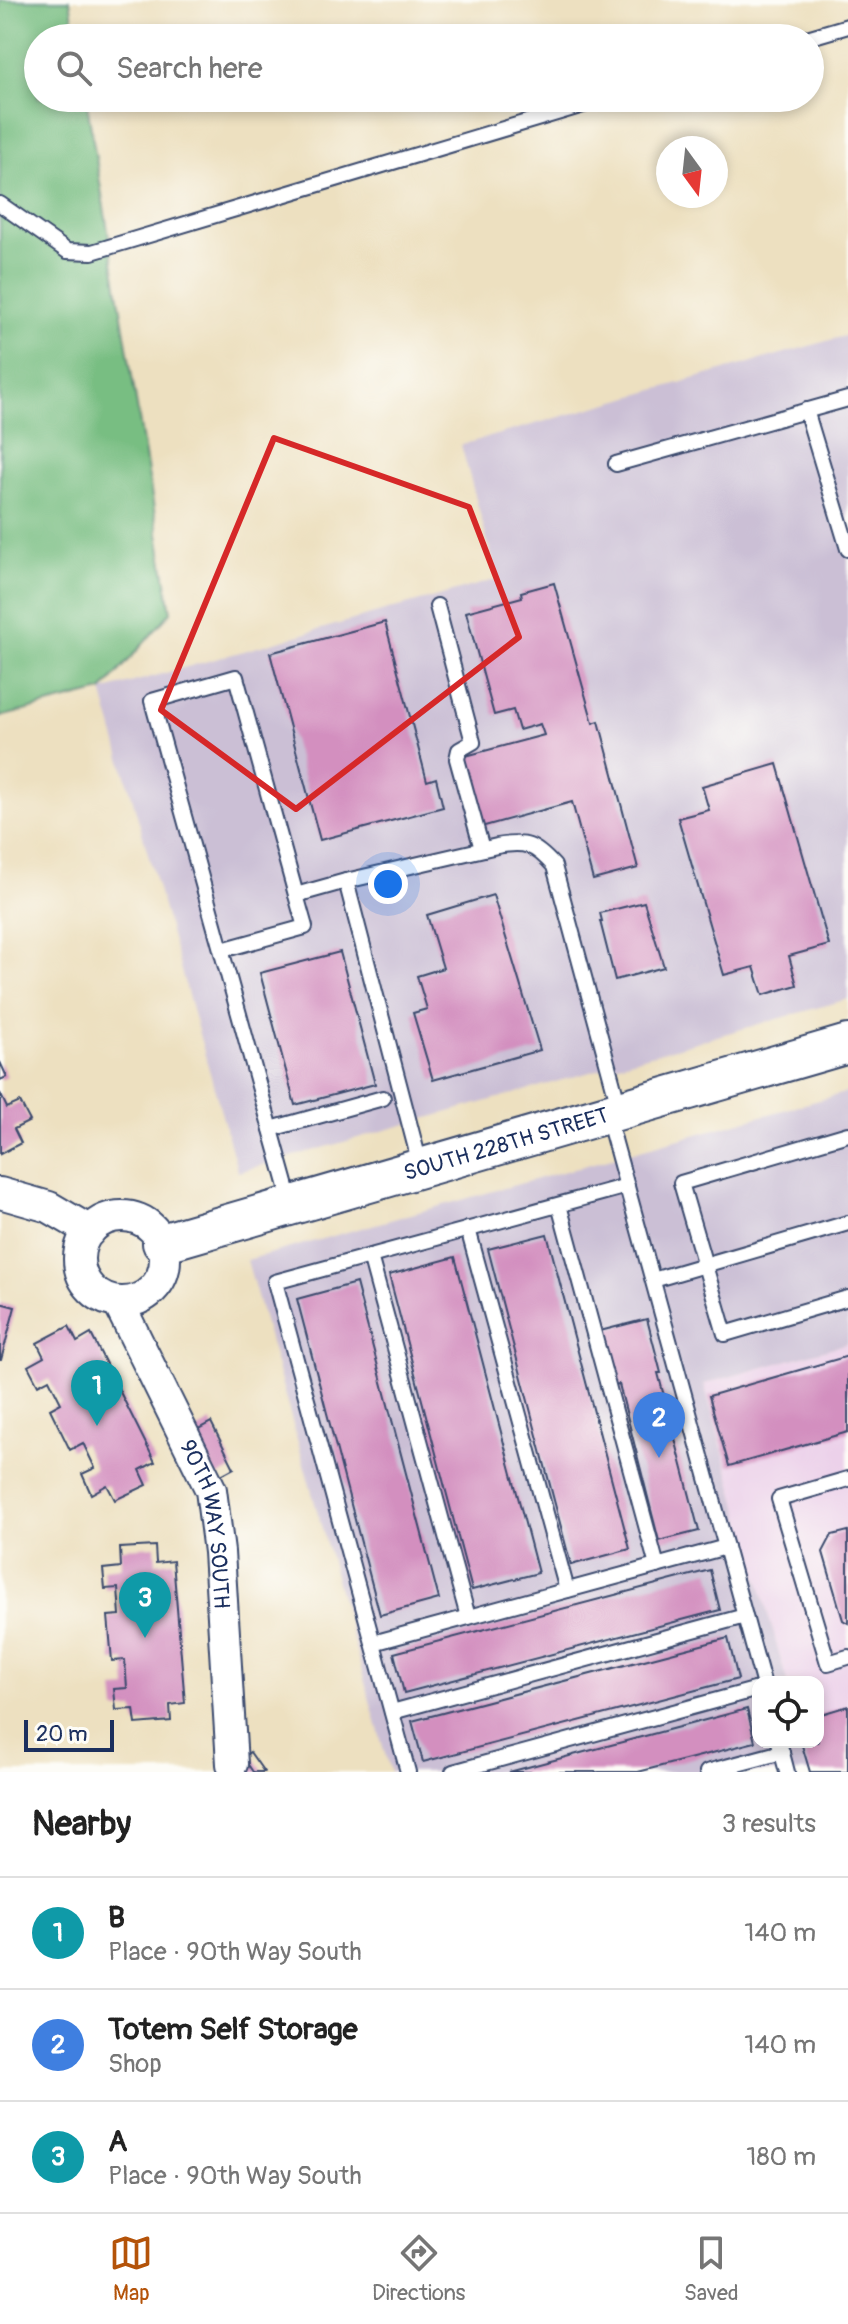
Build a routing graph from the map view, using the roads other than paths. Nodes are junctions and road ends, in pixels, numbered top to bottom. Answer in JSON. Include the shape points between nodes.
{"nodes":[{"id":1,"x":848,"y":26,"type":"edge"},
{"id":2,"x":824,"y":33,"type":"edge"},
{"id":3,"x":560,"y":112,"type":"edge"},
{"id":4,"x":0,"y":204,"type":"edge"},
{"id":5,"x":848,"y":399,"type":"edge"},
{"id":6,"x":806,"y":410,"type":"junction"},
{"id":7,"x":616,"y":464,"type":"dead end"},
{"id":8,"x":848,"y":549,"type":"edge"},
{"id":9,"x":437,"y":606,"type":"dead end"},
{"id":10,"x":482,"y":849,"type":"junction"},
{"id":11,"x":346,"y":881,"type":"junction"},
{"id":12,"x":296,"y":895,"type":"junction"},
{"id":13,"x":222,"y":950,"type":"junction"},
{"id":14,"x":848,"y":1044,"type":"edge"},
{"id":15,"x":383,"y":1098,"type":"dead end"},
{"id":16,"x":614,"y":1112,"type":"junction"},
{"id":17,"x":271,"y":1129,"type":"junction"},
{"id":18,"x":848,"y":1134,"type":"edge"},
{"id":19,"x":421,"y":1168,"type":"junction"},
{"id":20,"x":627,"y":1186,"type":"junction"},
{"id":21,"x":0,"y":1193,"type":"edge"},
{"id":22,"x":293,"y":1205,"type":"junction"},
{"id":23,"x":559,"y":1205,"type":"junction"},
{"id":24,"x":848,"y":1223,"type":"edge"},
{"id":25,"x":468,"y":1229,"type":"junction"},
{"id":26,"x":90,"y":1231,"type":"junction"},
{"id":27,"x":162,"y":1243,"type":"junction"},
{"id":28,"x":370,"y":1256,"type":"junction"},
{"id":29,"x":705,"y":1265,"type":"junction"},
{"id":30,"x":653,"y":1280,"type":"junction"},
{"id":31,"x":848,"y":1298,"type":"edge"},
{"id":32,"x":118,"y":1302,"type":"junction"},
{"id":33,"x":848,"y":1479,"type":"edge"},
{"id":34,"x":726,"y":1547,"type":"junction"},
{"id":35,"x":657,"y":1566,"type":"junction"},
{"id":36,"x":567,"y":1590,"type":"junction"},
{"id":37,"x":745,"y":1616,"type":"junction"},
{"id":38,"x":468,"y":1617,"type":"junction"},
{"id":39,"x":373,"y":1643,"type":"junction"},
{"id":40,"x":848,"y":1657,"type":"edge"},
{"id":41,"x":761,"y":1676,"type":"edge"},
{"id":42,"x":752,"y":1691,"type":"edge"},
{"id":43,"x":392,"y":1712,"type":"junction"},
{"id":44,"x":777,"y":1748,"type":"edge"},
{"id":45,"x":780,"y":1748,"type":"edge"},
{"id":46,"x":232,"y":1764,"type":"dead end"},
{"id":47,"x":408,"y":1772,"type":"edge"},
{"id":48,"x":453,"y":1772,"type":"edge"},
{"id":49,"x":707,"y":1772,"type":"edge"},
{"id":50,"x":787,"y":1772,"type":"edge"}],
"edges":[{"from":1,"to":2,"type":"lane"},
{"from":3,"to":4,"type":"lane","via":[[92,252],[67,251]]},
{"from":5,"to":6,"type":"lane"},
{"from":6,"to":7,"type":"lane"},
{"from":6,"to":8,"type":"lane"},
{"from":9,"to":10,"type":"lane","via":[[473,742],[459,750],[457,759]]},
{"from":10,"to":11,"type":"lane"},
{"from":10,"to":16,"type":"lane","via":[[520,842],[539,850],[554,866]]},
{"from":11,"to":12,"type":"lane"},
{"from":11,"to":19,"type":"lane"},
{"from":12,"to":13,"type":"lane","via":[[305,927]]},
{"from":12,"to":13,"type":"lane","via":[[236,677],[152,701]]},
{"from":13,"to":17,"type":"lane"},
{"from":14,"to":16,"type":"street","name":"SOUTH 228TH STREET"},
{"from":15,"to":17,"type":"lane"},
{"from":16,"to":19,"type":"street","name":"SOUTH 228TH STREET"},
{"from":16,"to":20,"type":"lane"},
{"from":17,"to":22,"type":"lane"},
{"from":18,"to":29,"type":"lane","via":[[681,1183]]},
{"from":19,"to":22,"type":"street","name":"SOUTH 228TH STREET"},
{"from":20,"to":23,"type":"lane"},
{"from":20,"to":30,"type":"lane"},
{"from":21,"to":26,"type":"street","via":[[49,1207]]},
{"from":22,"to":27,"type":"street","name":"SOUTH 228TH STREET"},
{"from":23,"to":25,"type":"lane"},
{"from":23,"to":35,"type":"lane"},
{"from":24,"to":29,"type":"lane"},
{"from":25,"to":28,"type":"lane"},
{"from":25,"to":36,"type":"lane"},
{"from":26,"to":27,"type":"street","via":[[115,1217],[130,1217],[155,1231]]},
{"from":26,"to":32,"type":"street","via":[[79,1255],[85,1282],[105,1299]]},
{"from":27,"to":32,"type":"street","via":[[165,1258],[157,1285],[133,1301]]},
{"from":28,"to":38,"type":"lane"},
{"from":28,"to":39,"type":"lane","via":[[275,1282]]},
{"from":29,"to":30,"type":"lane"},
{"from":29,"to":31,"type":"lane","via":[[725,1334]]},
{"from":30,"to":34,"type":"lane"},
{"from":32,"to":46,"type":"street","name":"90TH WAY SOUTH","via":[[211,1490]]},
{"from":33,"to":40,"type":"lane","via":[[779,1499],[828,1663]]},
{"from":34,"to":35,"type":"lane"},
{"from":34,"to":37,"type":"lane"},
{"from":35,"to":36,"type":"lane"},
{"from":36,"to":38,"type":"lane"},
{"from":37,"to":41,"type":"lane"},
{"from":37,"to":43,"type":"lane"},
{"from":38,"to":39,"type":"lane"},
{"from":39,"to":43,"type":"lane"},
{"from":42,"to":48,"type":"lane"},
{"from":43,"to":47,"type":"lane"},
{"from":44,"to":49,"type":"lane"},
{"from":45,"to":50,"type":"lane"}]}
